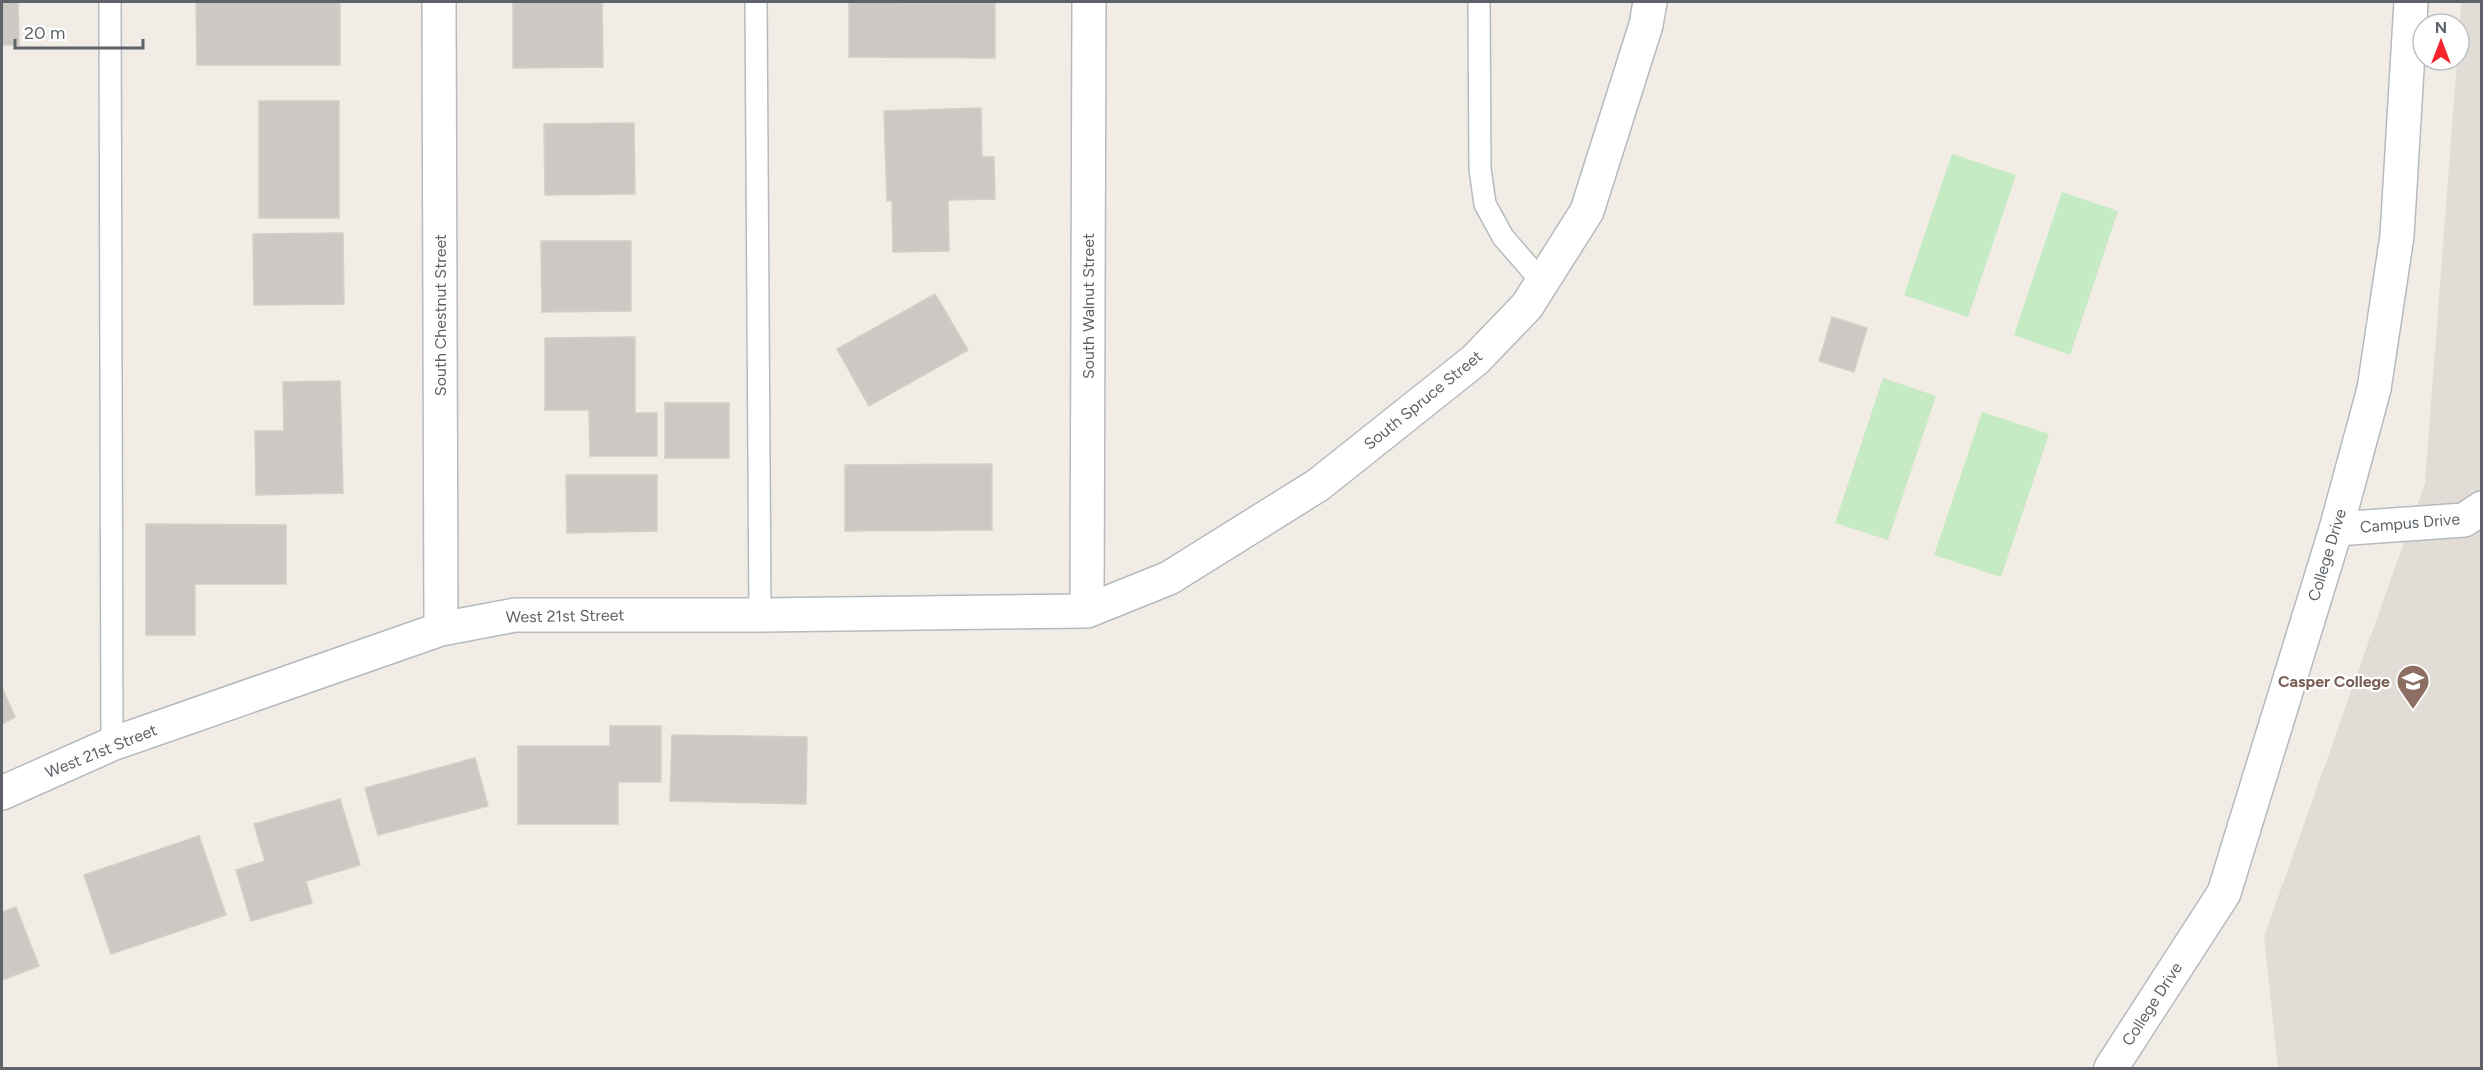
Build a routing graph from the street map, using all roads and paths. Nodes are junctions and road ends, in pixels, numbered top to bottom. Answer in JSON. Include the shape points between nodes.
{"nodes":[{"id":1,"x":110,"y":2,"type":"edge"},
{"id":2,"x":439,"y":2,"type":"edge"},
{"id":3,"x":756,"y":2,"type":"edge"},
{"id":4,"x":1089,"y":2,"type":"edge"},
{"id":5,"x":1479,"y":2,"type":"edge"},
{"id":6,"x":1650,"y":2,"type":"edge"},
{"id":7,"x":2411,"y":2,"type":"edge"},
{"id":8,"x":1542,"y":282,"type":"junction"},
{"id":9,"x":2481,"y":508,"type":"edge"},
{"id":10,"x":2336,"y":529,"type":"junction"},
{"id":11,"x":1087,"y":610,"type":"junction"},
{"id":12,"x":760,"y":615,"type":"junction"},
{"id":13,"x":441,"y":629,"type":"junction"},
{"id":14,"x":112,"y":744,"type":"junction"},
{"id":15,"x":2,"y":793,"type":"edge"},
{"id":16,"x":2111,"y":1068,"type":"edge"}],
"edges":[{"from":1,"to":14,"type":"lane"},
{"from":2,"to":13,"type":"street","name":"South Chestnut Street"},
{"from":3,"to":12,"type":"lane"},
{"from":4,"to":11,"type":"street","name":"South Walnut Street"},
{"from":5,"to":8,"type":"lane","via":[[1480,169],[1485,204],[1503,237]]},
{"from":6,"to":8,"type":"street","name":"South Spruce Street","via":[[1587,211]]},
{"from":7,"to":10,"type":"street","name":"College Drive","via":[[2397,236],[2374,389]]},
{"from":8,"to":11,"type":"street","name":"South Spruce Street","via":[[1527,306],[1475,360],[1318,485],[1169,578]]},
{"from":9,"to":10,"type":"street","name":"Campus Drive","via":[[2464,520]]},
{"from":10,"to":16,"type":"street","name":"College Drive","via":[[2224,893]]},
{"from":11,"to":12,"type":"street","name":"West 21st Street"},
{"from":12,"to":13,"type":"street","name":"West 21st Street","via":[[515,615]]},
{"from":13,"to":14,"type":"street","name":"West 21st Street"},
{"from":14,"to":15,"type":"street","name":"West 21st Street"}]}
